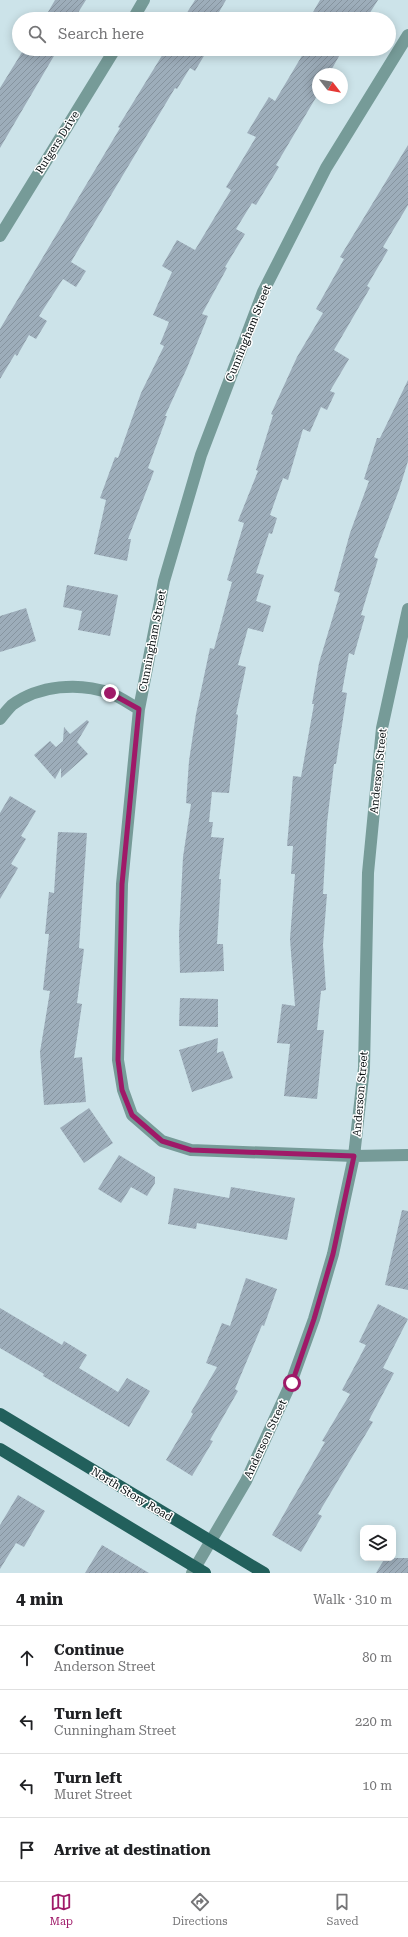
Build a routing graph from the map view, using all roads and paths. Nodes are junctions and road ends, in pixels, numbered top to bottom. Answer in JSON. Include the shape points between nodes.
{"nodes":[{"id":1,"x":144,"y":0,"type":"edge"},
{"id":2,"x":137,"y":12,"type":"edge"},
{"id":3,"x":408,"y":35,"type":"edge"},
{"id":4,"x":396,"y":54,"type":"edge"},
{"id":5,"x":111,"y":56,"type":"edge"},
{"id":6,"x":395,"y":56,"type":"edge"},
{"id":7,"x":0,"y":236,"type":"edge"},
{"id":8,"x":408,"y":609,"type":"edge"},
{"id":9,"x":139,"y":709,"type":"junction"},
{"id":10,"x":0,"y":719,"type":"edge"},
{"id":11,"x":408,"y":1155,"type":"edge"},
{"id":12,"x":354,"y":1156,"type":"junction"},
{"id":13,"x":1,"y":1417,"type":"edge"},
{"id":14,"x":0,"y":1449,"type":"edge"},
{"id":15,"x":211,"y":1542,"type":"junction"},
{"id":16,"x":198,"y":1571,"type":"edge"},
{"id":17,"x":264,"y":1573,"type":"edge"}],
"edges":[{"from":1,"to":2,"type":"street"},
{"from":3,"to":4,"type":"street","name":"Cunningham Street"},
{"from":5,"to":7,"type":"street","name":"Rutgers Drive"},
{"from":6,"to":9,"type":"street","name":"Cunningham Street","via":[[326,168],[263,292],[201,454],[164,580]]},
{"from":8,"to":12,"type":"street","name":"Anderson Street","via":[[381,736],[368,873],[364,1068]]},
{"from":9,"to":10,"type":"street","via":[[110,693],[86,687],[60,687],[31,694],[12,706]]},
{"from":9,"to":12,"type":"street","name":"Cunningham Street","via":[[122,884],[118,1060],[122,1090],[132,1115],[162,1141],[191,1150]]},
{"from":11,"to":12,"type":"street","name":"Cunningham Street"},
{"from":12,"to":15,"type":"street","name":"Anderson Street","via":[[333,1254],[292,1383],[246,1481]]},
{"from":13,"to":15,"type":"main road","name":"North Story Road"},
{"from":14,"to":16,"type":"main road"},
{"from":15,"to":16,"type":"street","name":"Anderson Street"},
{"from":15,"to":17,"type":"main road","name":"North Story Road"}]}
